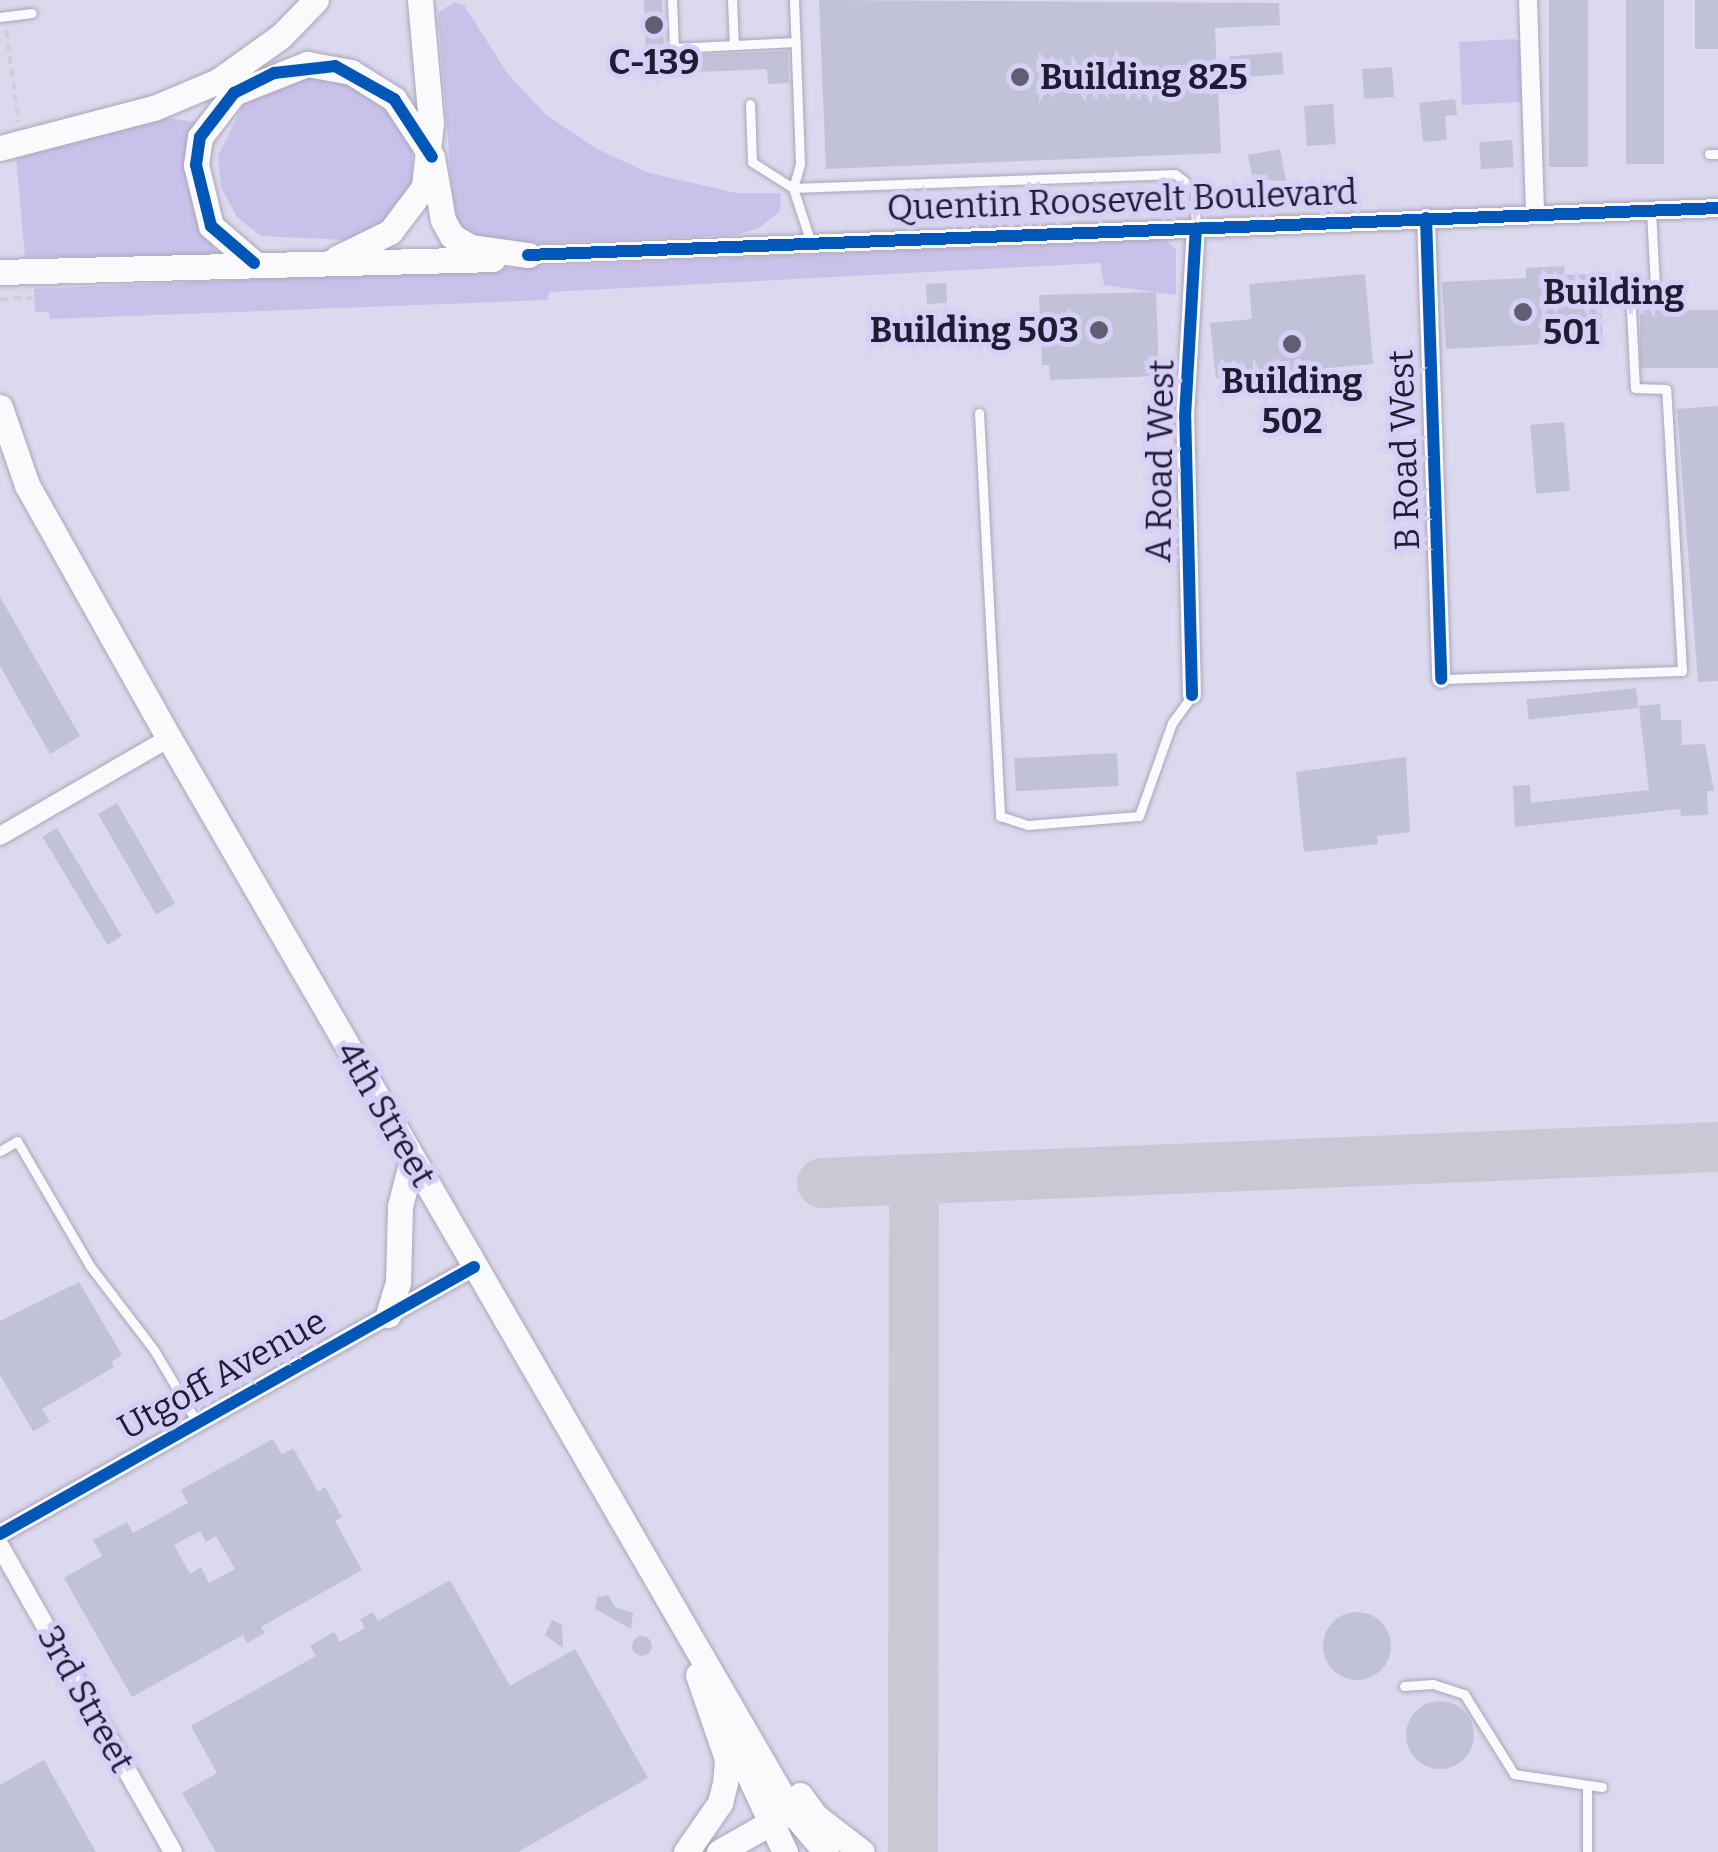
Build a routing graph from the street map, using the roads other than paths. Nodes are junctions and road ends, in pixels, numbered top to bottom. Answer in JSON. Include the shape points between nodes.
{"nodes":[{"id":1,"x":316,"y":0,"type":"edge"},
{"id":2,"x":420,"y":0,"type":"edge"},
{"id":3,"x":672,"y":0,"type":"edge"},
{"id":4,"x":732,"y":0,"type":"edge"},
{"id":5,"x":794,"y":0,"type":"edge"},
{"id":6,"x":1528,"y":0,"type":"edge"},
{"id":7,"x":32,"y":13,"type":"dead end"},
{"id":8,"x":2,"y":17,"type":"edge"},
{"id":9,"x":281,"y":36,"type":"junction"},
{"id":10,"x":796,"y":42,"type":"junction"},
{"id":11,"x":734,"y":45,"type":"junction"},
{"id":12,"x":239,"y":90,"type":"junction"},
{"id":13,"x":750,"y":104,"type":"dead end"},
{"id":14,"x":154,"y":108,"type":"junction"},
{"id":15,"x":0,"y":148,"type":"edge"},
{"id":16,"x":432,"y":156,"type":"junction"},
{"id":17,"x":793,"y":188,"type":"junction"},
{"id":18,"x":1718,"y":208,"type":"edge"},
{"id":19,"x":1650,"y":210,"type":"junction"},
{"id":20,"x":1535,"y":214,"type":"junction"},
{"id":21,"x":1196,"y":218,"type":"junction"},
{"id":22,"x":1426,"y":218,"type":"junction"},
{"id":23,"x":811,"y":243,"type":"junction"},
{"id":24,"x":528,"y":255,"type":"junction"},
{"id":25,"x":328,"y":262,"type":"junction"},
{"id":26,"x":254,"y":263,"type":"junction"},
{"id":27,"x":0,"y":272,"type":"edge"},
{"id":28,"x":0,"y":407,"type":"edge"},
{"id":29,"x":978,"y":413,"type":"dead end"},
{"id":30,"x":1441,"y":679,"type":"joint"},
{"id":31,"x":1192,"y":695,"type":"joint"},
{"id":32,"x":169,"y":738,"type":"junction"},
{"id":33,"x":0,"y":836,"type":"edge"},
{"id":34,"x":0,"y":1150,"type":"edge"},
{"id":35,"x":412,"y":1160,"type":"junction"},
{"id":36,"x":474,"y":1267,"type":"junction"},
{"id":37,"x":388,"y":1314,"type":"junction"},
{"id":38,"x":198,"y":1422,"type":"junction"},
{"id":39,"x":0,"y":1534,"type":"edge"},
{"id":40,"x":0,"y":1546,"type":"edge"},
{"id":41,"x":671,"y":1605,"type":"junction"},
{"id":42,"x":1404,"y":1686,"type":"dead end"},
{"id":43,"x":1586,"y":1786,"type":"junction"},
{"id":44,"x":1602,"y":1786,"type":"dead end"},
{"id":45,"x":780,"y":1817,"type":"junction"},
{"id":46,"x":173,"y":1852,"type":"edge"},
{"id":47,"x":686,"y":1852,"type":"edge"},
{"id":48,"x":718,"y":1852,"type":"edge"},
{"id":49,"x":785,"y":1852,"type":"edge"},
{"id":50,"x":826,"y":1852,"type":"edge"},
{"id":51,"x":862,"y":1852,"type":"edge"},
{"id":52,"x":1587,"y":1852,"type":"edge"}],
"edges":[{"from":1,"to":9,"type":"main road"},
{"from":2,"to":16,"type":"main road"},
{"from":3,"to":11,"type":"lane","via":[[674,48]]},
{"from":4,"to":11,"type":"lane"},
{"from":5,"to":10,"type":"lane"},
{"from":6,"to":20,"type":"street"},
{"from":7,"to":8,"type":"lane"},
{"from":9,"to":12,"type":"main road"},
{"from":9,"to":14,"type":"main road","via":[[218,81]]},
{"from":10,"to":11,"type":"lane"},
{"from":10,"to":17,"type":"lane","via":[[800,164]]},
{"from":12,"to":14,"type":"main road"},
{"from":12,"to":16,"type":"main road","via":[[307,64],[336,66],[394,99]]},
{"from":12,"to":26,"type":"main road","via":[[200,137],[196,165],[212,226]]},
{"from":13,"to":17,"type":"lane","via":[[752,162]]},
{"from":14,"to":15,"type":"main road"},
{"from":16,"to":24,"type":"main road","via":[[442,220],[452,236],[470,247]]},
{"from":16,"to":25,"type":"main road","via":[[424,187],[402,222],[379,241]]},
{"from":17,"to":21,"type":"lane","via":[[1175,174],[1196,189]]},
{"from":17,"to":23,"type":"lane"},
{"from":18,"to":19,"type":"street","name":"Quentin Roosevelt Boulevard"},
{"from":19,"to":20,"type":"street","name":"Quentin Roosevelt Boulevard"},
{"from":19,"to":30,"type":"lane","via":[[1655,286],[1630,288],[1635,388],[1666,389],[1682,671]]},
{"from":20,"to":22,"type":"street","name":"Quentin Roosevelt Boulevard"},
{"from":21,"to":22,"type":"street","name":"Quentin Roosevelt Boulevard"},
{"from":21,"to":23,"type":"street","name":"Quentin Roosevelt Boulevard"},
{"from":21,"to":31,"type":"street","name":"A Road West","via":[[1185,418]]},
{"from":22,"to":30,"type":"street","name":"B Road West"},
{"from":23,"to":24,"type":"street","name":"Quentin Roosevelt Boulevard"},
{"from":24,"to":25,"type":"main road","via":[[450,264]]},
{"from":25,"to":26,"type":"main road"},
{"from":26,"to":27,"type":"main road"},
{"from":28,"to":32,"type":"main road","name":"4th Street","via":[[27,485]]},
{"from":29,"to":31,"type":"lane","via":[[1000,816],[1028,824],[1139,816],[1172,723]]},
{"from":32,"to":33,"type":"street"},
{"from":32,"to":35,"type":"main road","name":"4th Street"},
{"from":34,"to":38,"type":"lane","via":[[17,1140],[90,1266]]},
{"from":35,"to":36,"type":"main road","name":"4th Street"},
{"from":35,"to":37,"type":"main road","via":[[400,1206],[398,1283]]},
{"from":36,"to":37,"type":"street","name":"Utgoff Avenue"},
{"from":36,"to":41,"type":"main road","name":"4th Street"},
{"from":37,"to":38,"type":"street","name":"Utgoff Avenue"},
{"from":38,"to":39,"type":"street","name":"Utgoff Avenue"},
{"from":40,"to":46,"type":"street","name":"3rd Street"},
{"from":41,"to":45,"type":"main road","name":"4th Street"},
{"from":41,"to":47,"type":"main road","via":[[726,1760],[720,1803]]},
{"from":41,"to":51,"type":"main road","via":[[816,1816]]},
{"from":42,"to":43,"type":"lane","via":[[1434,1684],[1464,1694],[1514,1774]]},
{"from":43,"to":44,"type":"lane"},
{"from":43,"to":52,"type":"lane"},
{"from":45,"to":48,"type":"main road"},
{"from":45,"to":49,"type":"main road"},
{"from":45,"to":50,"type":"main road"}]}
